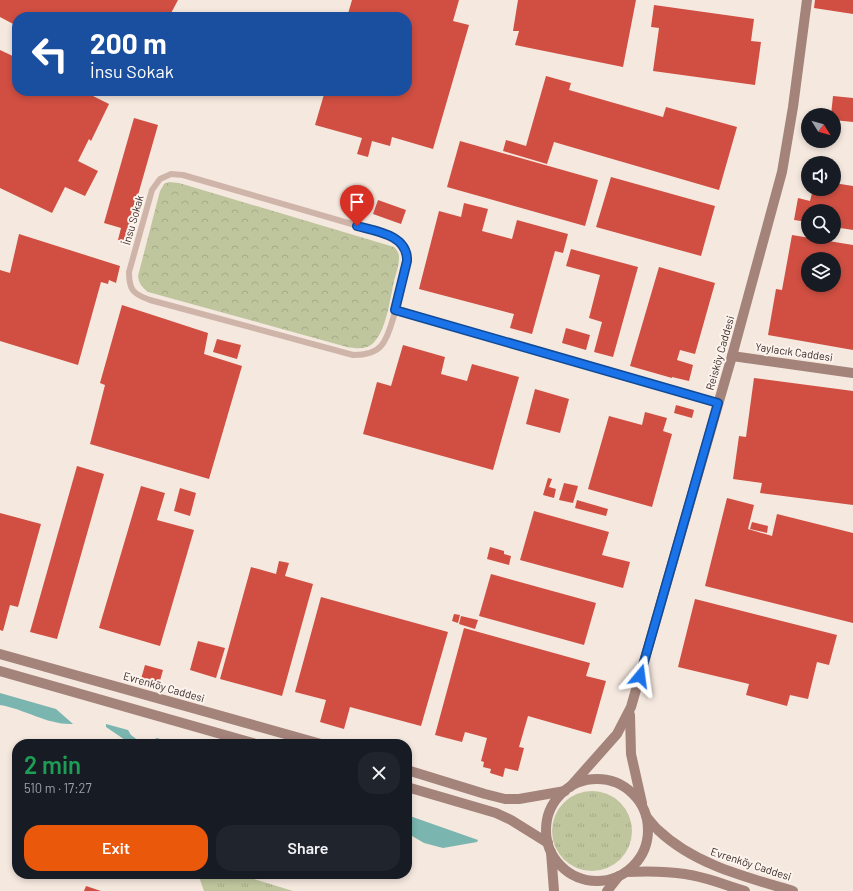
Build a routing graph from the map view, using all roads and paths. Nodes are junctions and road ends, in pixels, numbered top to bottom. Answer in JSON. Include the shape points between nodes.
{"nodes":[{"id":1,"x":807,"y":0,"type":"edge"},
{"id":2,"x":395,"y":310,"type":"junction"},
{"id":3,"x":732,"y":356,"type":"junction"},
{"id":4,"x":853,"y":372,"type":"edge"},
{"id":5,"x":718,"y":403,"type":"junction"},
{"id":6,"x":0,"y":654,"type":"edge"},
{"id":7,"x":0,"y":671,"type":"edge"},
{"id":8,"x":631,"y":706,"type":"junction"},
{"id":9,"x":238,"y":739,"type":"edge"},
{"id":10,"x":302,"y":739,"type":"edge"},
{"id":11,"x":412,"y":771,"type":"edge"},
{"id":12,"x":412,"y":789,"type":"edge"},
{"id":13,"x":568,"y":789,"type":"junction"},
{"id":14,"x":645,"y":812,"type":"junction"},
{"id":15,"x":549,"y":847,"type":"junction"},
{"id":16,"x":623,"y":874,"type":"junction"},
{"id":17,"x":554,"y":891,"type":"edge"},
{"id":18,"x":607,"y":891,"type":"edge"},
{"id":19,"x":745,"y":891,"type":"edge"},
{"id":20,"x":793,"y":891,"type":"edge"}],
"edges":[{"from":1,"to":3,"type":"main road","name":"Reisköy Caddesi","via":[[783,164]]},
{"from":2,"to":2,"type":"lane","name":"İnsu Sokak","via":[[407,255],[397,239],[178,174],[160,179],[152,190],[129,272],[129,282],[138,296],[353,355],[366,354],[381,347],[387,337]]},
{"from":2,"to":5,"type":"lane"},
{"from":3,"to":4,"type":"main road","name":"Yaylacık Caddesi"},
{"from":3,"to":5,"type":"main road","name":"Reisköy Caddesi"},
{"from":5,"to":8,"type":"main road","name":"Reisköy Caddesi"},
{"from":6,"to":10,"type":"main road","name":"Evrenköy Caddesi"},
{"from":7,"to":9,"type":"main road"},
{"from":8,"to":13,"type":"main road","name":"Reisköy Caddesi","via":[[617,734]]},
{"from":8,"to":14,"type":"main road","name":"Reisköy Caddesi","via":[[631,754]]},
{"from":11,"to":13,"type":"main road","via":[[505,799],[519,799]]},
{"from":12,"to":15,"type":"main road","via":[[503,816]]},
{"from":13,"to":14,"type":"main road","via":[[590,780],[614,782],[628,790]]},
{"from":13,"to":15,"type":"main road","via":[[557,799],[550,813],[546,828]]},
{"from":14,"to":16,"type":"main road","via":[[648,831],[645,847],[638,861]]},
{"from":14,"to":20,"type":"main road","name":"Evrenköy Caddesi","via":[[658,830],[699,859],[727,871]]},
{"from":15,"to":16,"type":"main road","via":[[559,864],[579,878],[595,881],[612,879]]},
{"from":15,"to":17,"type":"main road"},
{"from":16,"to":18,"type":"main road"},
{"from":16,"to":19,"type":"main road","via":[[685,874]]}]}
